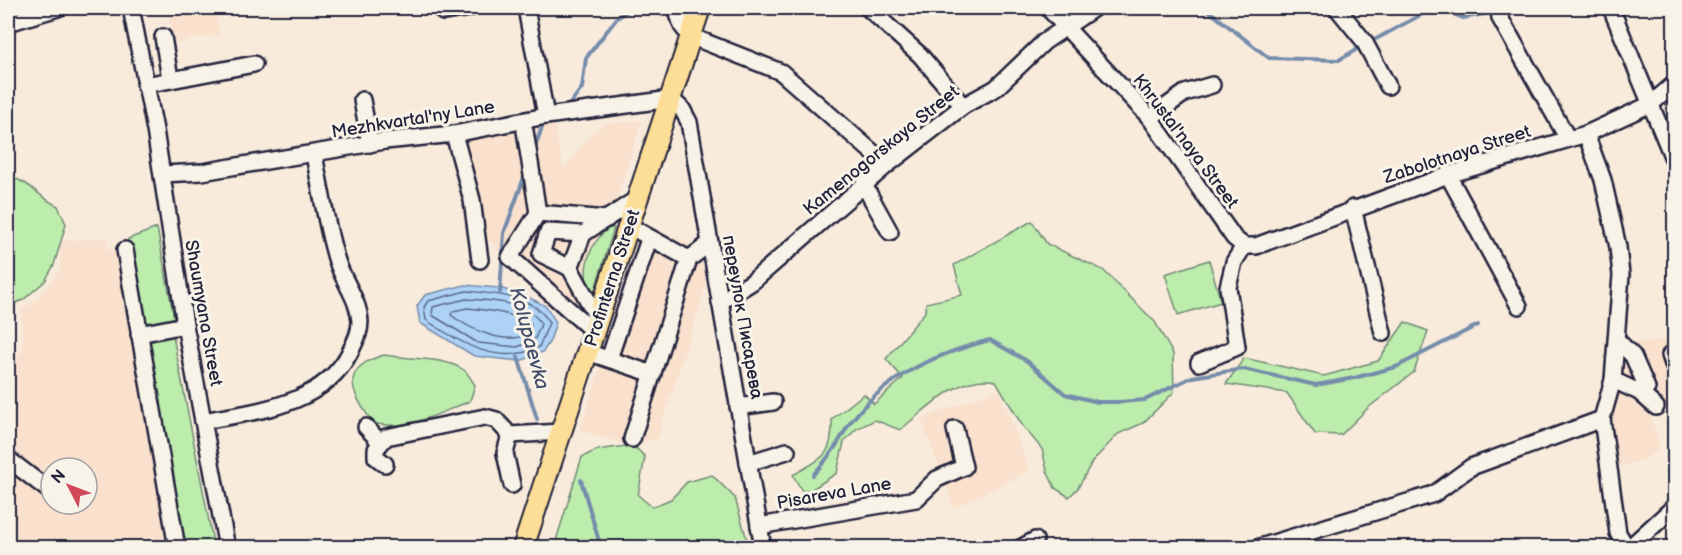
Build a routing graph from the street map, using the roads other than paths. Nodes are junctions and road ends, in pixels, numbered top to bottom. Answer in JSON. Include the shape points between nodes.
{"nodes":[{"id":1,"x":58,"y":8,"type":"edge"},
{"id":2,"x":131,"y":8,"type":"edge"},
{"id":3,"x":470,"y":8,"type":"edge"},
{"id":4,"x":526,"y":8,"type":"edge"},
{"id":5,"x":676,"y":8,"type":"edge"},
{"id":6,"x":700,"y":8,"type":"edge"},
{"id":7,"x":868,"y":8,"type":"edge"},
{"id":8,"x":1048,"y":8,"type":"edge"},
{"id":9,"x":1094,"y":8,"type":"edge"},
{"id":10,"x":1337,"y":8,"type":"edge"},
{"id":11,"x":1499,"y":8,"type":"edge"},
{"id":12,"x":1611,"y":8,"type":"edge"},
{"id":13,"x":443,"y":12,"type":"dead end"},
{"id":14,"x":8,"y":23,"type":"edge"},
{"id":15,"x":1066,"y":27,"type":"junction"},
{"id":16,"x":690,"y":36,"type":"junction"},
{"id":17,"x":162,"y":37,"type":"dead end"},
{"id":18,"x":254,"y":64,"type":"dead end"},
{"id":19,"x":170,"y":78,"type":"junction"},
{"id":20,"x":1674,"y":84,"type":"edge"},
{"id":21,"x":145,"y":85,"type":"junction"},
{"id":22,"x":1212,"y":85,"type":"dead end"},
{"id":23,"x":1388,"y":86,"type":"dead end"},
{"id":24,"x":671,"y":99,"type":"junction"},
{"id":25,"x":362,"y":100,"type":"dead end"},
{"id":26,"x":1651,"y":104,"type":"junction"},
{"id":27,"x":963,"y":106,"type":"junction"},
{"id":28,"x":546,"y":116,"type":"junction"},
{"id":29,"x":1150,"y":118,"type":"junction"},
{"id":30,"x":525,"y":131,"type":"dead end"},
{"id":31,"x":454,"y":134,"type":"junction"},
{"id":32,"x":1586,"y":134,"type":"junction"},
{"id":33,"x":1568,"y":139,"type":"junction"},
{"id":34,"x":370,"y":144,"type":"junction"},
{"id":35,"x":314,"y":155,"type":"junction"},
{"id":36,"x":1674,"y":161,"type":"edge"},
{"id":37,"x":887,"y":165,"type":"junction"},
{"id":38,"x":162,"y":174,"type":"junction"},
{"id":39,"x":1448,"y":175,"type":"junction"},
{"id":40,"x":864,"y":185,"type":"junction"},
{"id":41,"x":638,"y":198,"type":"junction"},
{"id":42,"x":1353,"y":208,"type":"junction"},
{"id":43,"x":538,"y":213,"type":"junction"},
{"id":44,"x":607,"y":219,"type":"junction"},
{"id":45,"x":629,"y":226,"type":"junction"},
{"id":46,"x":890,"y":232,"type":"dead end"},
{"id":47,"x":583,"y":234,"type":"junction"},
{"id":48,"x":649,"y":239,"type":"junction"},
{"id":49,"x":710,"y":243,"type":"junction"},
{"id":50,"x":1244,"y":246,"type":"junction"},
{"id":51,"x":125,"y":250,"type":"dead end"},
{"id":52,"x":689,"y":259,"type":"junction"},
{"id":53,"x":480,"y":260,"type":"dead end"},
{"id":54,"x":570,"y":268,"type":"junction"},
{"id":55,"x":720,"y":302,"type":"junction"},
{"id":56,"x":1519,"y":306,"type":"dead end"},
{"id":57,"x":185,"y":325,"type":"junction"},
{"id":58,"x":596,"y":325,"type":"junction"},
{"id":59,"x":1383,"y":333,"type":"dead end"},
{"id":60,"x":139,"y":334,"type":"junction"},
{"id":61,"x":1617,"y":340,"type":"junction"},
{"id":62,"x":587,"y":352,"type":"junction"},
{"id":63,"x":609,"y":359,"type":"junction"},
{"id":64,"x":1199,"y":363,"type":"dead end"},
{"id":65,"x":653,"y":374,"type":"junction"},
{"id":66,"x":1613,"y":380,"type":"junction"},
{"id":67,"x":1647,"y":388,"type":"dead end"},
{"id":68,"x":773,"y":402,"type":"dead end"},
{"id":69,"x":738,"y":407,"type":"junction"},
{"id":70,"x":1656,"y":407,"type":"dead end"},
{"id":71,"x":1602,"y":418,"type":"junction"},
{"id":72,"x":203,"y":421,"type":"junction"},
{"id":73,"x":366,"y":427,"type":"dead end"},
{"id":74,"x":955,"y":429,"type":"dead end"},
{"id":75,"x":561,"y":432,"type":"junction"},
{"id":76,"x":510,"y":435,"type":"junction"},
{"id":77,"x":632,"y":439,"type":"dead end"},
{"id":78,"x":380,"y":442,"type":"junction"},
{"id":79,"x":787,"y":451,"type":"dead end"},
{"id":80,"x":8,"y":459,"type":"edge"},
{"id":81,"x":748,"y":463,"type":"junction"},
{"id":82,"x":385,"y":464,"type":"dead end"},
{"id":83,"x":39,"y":483,"type":"edge"},
{"id":84,"x":512,"y":485,"type":"dead end"},
{"id":85,"x":1674,"y":507,"type":"edge"},
{"id":86,"x":759,"y":526,"type":"junction"},
{"id":87,"x":1035,"y":540,"type":"dead end"},
{"id":88,"x":177,"y":548,"type":"edge"},
{"id":89,"x":227,"y":548,"type":"edge"},
{"id":90,"x":523,"y":548,"type":"edge"},
{"id":91,"x":763,"y":548,"type":"edge"},
{"id":92,"x":1020,"y":548,"type":"edge"},
{"id":93,"x":1257,"y":548,"type":"edge"},
{"id":94,"x":1628,"y":548,"type":"edge"}],
"edges":[{"from":1,"to":14,"type":"street"},
{"from":2,"to":21,"type":"street","name":"Shaumyana Street"},
{"from":3,"to":13,"type":"street"},
{"from":4,"to":28,"type":"street"},
{"from":5,"to":16,"type":"street","via":[[682,27]]},
{"from":6,"to":16,"type":"main road","name":"Profinterna Street"},
{"from":7,"to":27,"type":"street","via":[[920,55]]},
{"from":8,"to":15,"type":"street","name":"Khrustal'naya Street"},
{"from":9,"to":15,"type":"street","name":"Kamenogorskaya Street"},
{"from":10,"to":23,"type":"street","via":[[1364,41]]},
{"from":11,"to":33,"type":"street","via":[[1500,18]]},
{"from":12,"to":26,"type":"street"},
{"from":15,"to":27,"type":"street","name":"Kamenogorskaya Street","via":[[1029,55],[996,88]]},
{"from":15,"to":29,"type":"street","name":"Khrustal'naya Street"},
{"from":16,"to":24,"type":"main road","name":"Profinterna Street"},
{"from":16,"to":37,"type":"street","via":[[781,72]]},
{"from":17,"to":19,"type":"street"},
{"from":18,"to":19,"type":"street"},
{"from":19,"to":21,"type":"street"},
{"from":20,"to":26,"type":"street","name":"Zabolotnaya Street"},
{"from":21,"to":38,"type":"street","name":"Shaumyana Street"},
{"from":22,"to":29,"type":"street","via":[[1185,93]]},
{"from":24,"to":28,"type":"street","name":"Mezhkvartal'ny Lane"},
{"from":24,"to":41,"type":"main road","name":"Profinterna Street"},
{"from":24,"to":49,"type":"street","name":"переулок Писарева","via":[[689,122]]},
{"from":25,"to":34,"type":"street"},
{"from":26,"to":32,"type":"street","name":"Zabolotnaya Street"},
{"from":26,"to":36,"type":"street"},
{"from":27,"to":37,"type":"street","name":"Kamenogorskaya Street"},
{"from":28,"to":31,"type":"street","name":"Mezhkvartal'ny Lane"},
{"from":29,"to":50,"type":"street","name":"Khrustal'naya Street"},
{"from":30,"to":43,"type":"street"},
{"from":31,"to":34,"type":"street","name":"Mezhkvartal'ny Lane"},
{"from":31,"to":53,"type":"street","via":[[472,200]]},
{"from":32,"to":33,"type":"street","name":"Zabolotnaya Street"},
{"from":32,"to":61,"type":"street","via":[[1603,180],[1618,247],[1621,275]]},
{"from":33,"to":39,"type":"street","name":"Zabolotnaya Street"},
{"from":34,"to":35,"type":"street","name":"Mezhkvartal'ny Lane"},
{"from":35,"to":38,"type":"street","name":"Mezhkvartal'ny Lane"},
{"from":35,"to":72,"type":"street","via":[[336,257],[358,309],[359,333],[354,345],[344,364],[311,394]]},
{"from":37,"to":40,"type":"street","name":"Kamenogorskaya Street"},
{"from":38,"to":57,"type":"street","name":"Shaumyana Street"},
{"from":39,"to":42,"type":"street","name":"Zabolotnaya Street"},
{"from":39,"to":56,"type":"street"},
{"from":40,"to":46,"type":"street"},
{"from":40,"to":55,"type":"street","name":"Kamenogorskaya Street","via":[[752,282]]},
{"from":41,"to":44,"type":"street"},
{"from":41,"to":45,"type":"main road","name":"Profinterna Street"},
{"from":42,"to":50,"type":"street","name":"Zabolotnaya Street","via":[[1256,246]]},
{"from":42,"to":59,"type":"street"},
{"from":43,"to":44,"type":"street"},
{"from":43,"to":58,"type":"street","via":[[510,257]]},
{"from":44,"to":47,"type":"street"},
{"from":45,"to":48,"type":"street"},
{"from":45,"to":58,"type":"main road","name":"Profinterna Street"},
{"from":47,"to":54,"type":"street"},
{"from":47,"to":54,"type":"street","via":[[548,232],[541,254]]},
{"from":48,"to":52,"type":"street"},
{"from":48,"to":63,"type":"street"},
{"from":49,"to":52,"type":"street"},
{"from":49,"to":55,"type":"street","name":"переулок Писарева"},
{"from":50,"to":64,"type":"street","via":[[1234,262],[1228,287],[1237,347]]},
{"from":51,"to":60,"type":"street"},
{"from":52,"to":65,"type":"street"},
{"from":54,"to":58,"type":"street"},
{"from":55,"to":69,"type":"street","name":"переулок Писарева"},
{"from":57,"to":60,"type":"street"},
{"from":57,"to":72,"type":"street","name":"Shaumyana Street"},
{"from":58,"to":62,"type":"main road","name":"Profinterna Street"},
{"from":60,"to":88,"type":"street"},
{"from":61,"to":66,"type":"street"},
{"from":61,"to":67,"type":"street","via":[[1633,356]]},
{"from":62,"to":63,"type":"street"},
{"from":62,"to":75,"type":"main road","name":"Profinterna Street"},
{"from":63,"to":65,"type":"street"},
{"from":65,"to":77,"type":"street"},
{"from":66,"to":70,"type":"street","via":[[1639,392]]},
{"from":66,"to":71,"type":"street"},
{"from":68,"to":69,"type":"street"},
{"from":69,"to":81,"type":"street","name":"переулок Писарева"},
{"from":71,"to":93,"type":"street","via":[[1471,467],[1434,494]]},
{"from":71,"to":94,"type":"street","via":[[1618,533]]},
{"from":72,"to":89,"type":"street","name":"Shaumyana Street"},
{"from":73,"to":78,"type":"street"},
{"from":74,"to":86,"type":"street","name":"Pisareva Lane","via":[[964,468],[937,479],[916,499]]},
{"from":75,"to":76,"type":"street"},
{"from":75,"to":90,"type":"main road","name":"Profinterna Street"},
{"from":76,"to":78,"type":"street","via":[[496,420],[485,417],[386,437]]},
{"from":76,"to":84,"type":"street","via":[[505,453]]},
{"from":78,"to":82,"type":"street","via":[[376,457]]},
{"from":79,"to":81,"type":"street"},
{"from":80,"to":83,"type":"street"},
{"from":81,"to":86,"type":"street","name":"переулок Писарева"},
{"from":85,"to":94,"type":"street"},
{"from":86,"to":91,"type":"street","name":"переулок Писарева"},
{"from":87,"to":92,"type":"street"}]}
